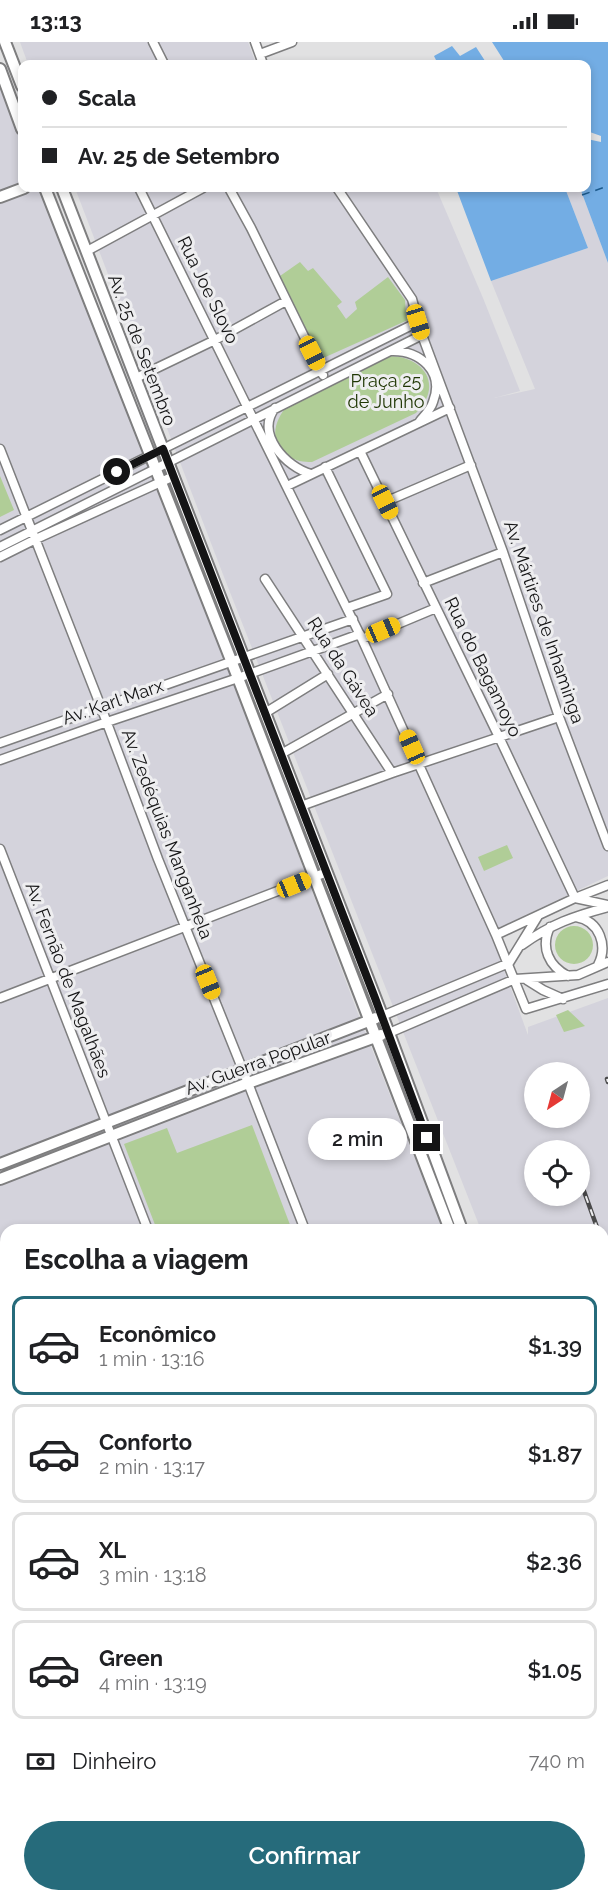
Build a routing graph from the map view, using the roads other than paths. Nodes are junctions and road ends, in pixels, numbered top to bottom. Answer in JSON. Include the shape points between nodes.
{"nodes":[{"id":1,"x":5,"y":42,"type":"edge"},
{"id":2,"x":153,"y":42,"type":"edge"},
{"id":3,"x":255,"y":42,"type":"edge"},
{"id":4,"x":292,"y":42,"type":"edge"},
{"id":5,"x":260,"y":54,"type":"junction"},
{"id":6,"x":162,"y":60,"type":"edge"},
{"id":7,"x":262,"y":60,"type":"edge"},
{"id":8,"x":0,"y":69,"type":"edge"},
{"id":9,"x":18,"y":76,"type":"edge"},
{"id":10,"x":18,"y":118,"type":"edge"},
{"id":11,"x":18,"y":190,"type":"edge"},
{"id":12,"x":47,"y":192,"type":"edge"},
{"id":13,"x":64,"y":192,"type":"edge"},
{"id":14,"x":141,"y":192,"type":"edge"},
{"id":15,"x":196,"y":192,"type":"edge"},
{"id":16,"x":231,"y":192,"type":"edge"},
{"id":17,"x":340,"y":192,"type":"edge"},
{"id":18,"x":0,"y":197,"type":"edge"},
{"id":19,"x":153,"y":216,"type":"junction"},
{"id":20,"x":87,"y":251,"type":"junction"},
{"id":21,"x":286,"y":302,"type":"junction"},
{"id":22,"x":418,"y":322,"type":"junction"},
{"id":23,"x":422,"y":335,"type":"junction"},
{"id":24,"x":214,"y":340,"type":"junction"},
{"id":25,"x":384,"y":353,"type":"junction"},
{"id":26,"x":321,"y":371,"type":"junction"},
{"id":27,"x":136,"y":378,"type":"junction"},
{"id":28,"x":327,"y":382,"type":"junction"},
{"id":29,"x":248,"y":407,"type":"junction"},
{"id":30,"x":275,"y":408,"type":"junction"},
{"id":31,"x":450,"y":408,"type":"junction"},
{"id":32,"x":254,"y":419,"type":"junction"},
{"id":33,"x":417,"y":423,"type":"junction"},
{"id":34,"x":0,"y":449,"type":"edge"},
{"id":35,"x":360,"y":451,"type":"junction"},
{"id":36,"x":166,"y":456,"type":"junction"},
{"id":37,"x":153,"y":463,"type":"junction"},
{"id":38,"x":471,"y":465,"type":"junction"},
{"id":39,"x":325,"y":467,"type":"junction"},
{"id":40,"x":311,"y":474,"type":"junction"},
{"id":41,"x":174,"y":476,"type":"junction"},
{"id":42,"x":160,"y":482,"type":"junction"},
{"id":43,"x":287,"y":486,"type":"junction"},
{"id":44,"x":385,"y":502,"type":"junction"},
{"id":45,"x":26,"y":517,"type":"junction"},
{"id":46,"x":0,"y":530,"type":"edge"},
{"id":47,"x":33,"y":532,"type":"junction"},
{"id":48,"x":0,"y":541,"type":"edge"},
{"id":49,"x":0,"y":546,"type":"edge"},
{"id":50,"x":503,"y":552,"type":"junction"},
{"id":51,"x":0,"y":557,"type":"edge"},
{"id":52,"x":265,"y":579,"type":"dead end"},
{"id":53,"x":423,"y":583,"type":"junction"},
{"id":54,"x":347,"y":608,"type":"junction"},
{"id":55,"x":436,"y":608,"type":"junction"},
{"id":56,"x":353,"y":619,"type":"junction"},
{"id":57,"x":303,"y":636,"type":"junction"},
{"id":58,"x":361,"y":636,"type":"junction"},
{"id":59,"x":313,"y":652,"type":"junction"},
{"id":60,"x":244,"y":658,"type":"junction"},
{"id":61,"x":231,"y":662,"type":"junction"},
{"id":62,"x":251,"y":674,"type":"junction"},
{"id":63,"x":328,"y":674,"type":"junction"},
{"id":64,"x":238,"y":678,"type":"junction"},
{"id":65,"x":388,"y":694,"type":"junction"},
{"id":66,"x":101,"y":707,"type":"junction"},
{"id":67,"x":265,"y":713,"type":"junction"},
{"id":68,"x":354,"y":714,"type":"junction"},
{"id":69,"x":559,"y":717,"type":"junction"},
{"id":70,"x":107,"y":722,"type":"junction"},
{"id":71,"x":499,"y":737,"type":"junction"},
{"id":72,"x":0,"y":743,"type":"edge"},
{"id":73,"x":281,"y":754,"type":"junction"},
{"id":74,"x":0,"y":760,"type":"edge"},
{"id":75,"x":419,"y":765,"type":"junction"},
{"id":76,"x":392,"y":773,"type":"junction"},
{"id":77,"x":301,"y":806,"type":"junction"},
{"id":78,"x":608,"y":846,"type":"edge"},
{"id":79,"x":0,"y":849,"type":"edge"},
{"id":80,"x":327,"y":872,"type":"junction"},
{"id":81,"x":315,"y":877,"type":"junction"},
{"id":82,"x":608,"y":885,"type":"edge"},
{"id":83,"x":575,"y":898,"type":"junction"},
{"id":84,"x":608,"y":906,"type":"edge"},
{"id":85,"x":537,"y":916,"type":"junction"},
{"id":86,"x":573,"y":916,"type":"junction"},
{"id":87,"x":550,"y":927,"type":"junction"},
{"id":88,"x":186,"y":928,"type":"junction"},
{"id":89,"x":496,"y":934,"type":"junction"},
{"id":90,"x":517,"y":949,"type":"junction"},
{"id":91,"x":608,"y":962,"type":"edge"},
{"id":92,"x":509,"y":963,"type":"junction"},
{"id":93,"x":596,"y":968,"type":"junction"},
{"id":94,"x":569,"y":976,"type":"junction"},
{"id":95,"x":50,"y":977,"type":"junction"},
{"id":96,"x":515,"y":979,"type":"junction"},
{"id":97,"x":526,"y":980,"type":"junction"},
{"id":98,"x":608,"y":984,"type":"edge"},
{"id":99,"x":0,"y":998,"type":"edge"},
{"id":100,"x":563,"y":999,"type":"junction"},
{"id":101,"x":382,"y":1016,"type":"junction"},
{"id":102,"x":370,"y":1021,"type":"junction"},
{"id":103,"x":388,"y":1032,"type":"junction"},
{"id":104,"x":376,"y":1037,"type":"junction"},
{"id":105,"x":243,"y":1070,"type":"junction"},
{"id":106,"x":248,"y":1083,"type":"junction"},
{"id":107,"x":106,"y":1122,"type":"junction"},
{"id":108,"x":112,"y":1135,"type":"junction"},
{"id":109,"x":0,"y":1164,"type":"edge"},
{"id":110,"x":0,"y":1179,"type":"edge"},
{"id":111,"x":146,"y":1224,"type":"edge"},
{"id":112,"x":303,"y":1224,"type":"edge"},
{"id":113,"x":450,"y":1224,"type":"edge"},
{"id":114,"x":451,"y":1224,"type":"edge"}],
"edges":[{"from":1,"to":9,"type":"main road"},
{"from":2,"to":6,"type":"street"},
{"from":3,"to":5,"type":"street"},
{"from":4,"to":5,"type":"street"},
{"from":5,"to":7,"type":"street"},
{"from":8,"to":10,"type":"main road"},
{"from":11,"to":18,"type":"main road"},
{"from":12,"to":37,"type":"main road","name":"Av. 25 de Setembro"},
{"from":13,"to":20,"type":"main road","name":"Av. 25 de Setembro"},
{"from":14,"to":19,"type":"street","name":"Rua Joe Slovo"},
{"from":15,"to":19,"type":"street"},
{"from":16,"to":21,"type":"street"},
{"from":17,"to":22,"type":"street","via":[[412,299]]},
{"from":19,"to":20,"type":"street"},
{"from":19,"to":24,"type":"street","name":"Rua Joe Slovo"},
{"from":20,"to":27,"type":"main road","name":"Av. 25 de Setembro"},
{"from":21,"to":24,"type":"street"},
{"from":21,"to":26,"type":"street"},
{"from":22,"to":23,"type":"street"},
{"from":22,"to":26,"type":"street"},
{"from":23,"to":25,"type":"street"},
{"from":23,"to":31,"type":"street"},
{"from":24,"to":27,"type":"street"},
{"from":24,"to":29,"type":"street","name":"Rua Joe Slovo"},
{"from":25,"to":28,"type":"street"},
{"from":25,"to":33,"type":"street","via":[[393,350],[415,354],[434,373],[433,404]]},
{"from":26,"to":28,"type":"street"},
{"from":26,"to":29,"type":"street"},
{"from":27,"to":36,"type":"main road","name":"Av. 25 de Setembro"},
{"from":28,"to":30,"type":"street"},
{"from":29,"to":32,"type":"street"},
{"from":29,"to":36,"type":"street"},
{"from":30,"to":32,"type":"street"},
{"from":30,"to":40,"type":"street","via":[[267,425],[274,444],[291,465]]},
{"from":31,"to":33,"type":"street"},
{"from":31,"to":38,"type":"street","name":"Av. Mártires de Inhaminga"},
{"from":32,"to":36,"type":"street"},
{"from":32,"to":43,"type":"street"},
{"from":33,"to":35,"type":"street"},
{"from":34,"to":45,"type":"street","name":"Av. Zedéquias Manganhela"},
{"from":35,"to":39,"type":"street"},
{"from":35,"to":44,"type":"street","name":"Rua do Bagamoyo"},
{"from":36,"to":37,"type":"street"},
{"from":36,"to":37,"type":"street"},
{"from":36,"to":41,"type":"main road","name":"Av. 25 de Setembro"},
{"from":37,"to":42,"type":"main road","name":"Av. 25 de Setembro"},
{"from":37,"to":45,"type":"street"},
{"from":37,"to":47,"type":"street"},
{"from":38,"to":44,"type":"street"},
{"from":38,"to":50,"type":"street","name":"Av. Mártires de Inhaminga"},
{"from":39,"to":40,"type":"street"},
{"from":39,"to":54,"type":"street","via":[[387,594]]},
{"from":40,"to":43,"type":"street"},
{"from":41,"to":42,"type":"street"},
{"from":41,"to":60,"type":"main road","name":"Av. 25 de Setembro"},
{"from":42,"to":47,"type":"street"},
{"from":42,"to":61,"type":"main road","name":"Av. 25 de Setembro"},
{"from":43,"to":54,"type":"street"},
{"from":44,"to":53,"type":"street","name":"Rua do Bagamoyo"},
{"from":45,"to":46,"type":"street"},
{"from":45,"to":47,"type":"street","name":"Av. Zedéquias Manganhela"},
{"from":47,"to":48,"type":"street"},
{"from":47,"to":49,"type":"street"},
{"from":47,"to":51,"type":"street"},
{"from":47,"to":66,"type":"street","name":"Av. Zedéquias Manganhela"},
{"from":50,"to":53,"type":"street"},
{"from":50,"to":69,"type":"street","name":"Av. Mártires de Inhaminga"},
{"from":52,"to":57,"type":"street","name":"Rua da Gávea"},
{"from":53,"to":55,"type":"street","name":"Rua do Bagamoyo"},
{"from":54,"to":56,"type":"street"},
{"from":55,"to":58,"type":"street","name":"Av. Karl Marx"},
{"from":55,"to":71,"type":"street","name":"Rua do Bagamoyo"},
{"from":56,"to":57,"type":"street","name":"Av. Karl Marx"},
{"from":56,"to":58,"type":"street"},
{"from":57,"to":59,"type":"street","name":"Rua da Gávea"},
{"from":57,"to":60,"type":"street","name":"Av. Karl Marx"},
{"from":58,"to":59,"type":"street","name":"Av. Karl Marx"},
{"from":58,"to":65,"type":"street"},
{"from":59,"to":62,"type":"street","name":"Av. Karl Marx"},
{"from":59,"to":63,"type":"street","name":"Rua da Gávea"},
{"from":60,"to":61,"type":"street","name":"Av. Karl Marx"},
{"from":60,"to":62,"type":"main road","name":"Av. 25 de Setembro"},
{"from":61,"to":64,"type":"main road","name":"Av. 25 de Setembro"},
{"from":61,"to":66,"type":"street","name":"Av. Karl Marx"},
{"from":62,"to":64,"type":"street","name":"Av. Karl Marx"},
{"from":62,"to":67,"type":"main road","name":"Av. 25 de Setembro"},
{"from":63,"to":67,"type":"street"},
{"from":63,"to":68,"type":"street","name":"Rua da Gávea"},
{"from":64,"to":70,"type":"street","name":"Av. Karl Marx"},
{"from":64,"to":81,"type":"main road","name":"Av. 25 de Setembro"},
{"from":65,"to":68,"type":"street"},
{"from":65,"to":75,"type":"street"},
{"from":66,"to":70,"type":"street","name":"Av. Zedéquias Manganhela"},
{"from":66,"to":72,"type":"street","name":"Av. Karl Marx"},
{"from":67,"to":73,"type":"main road","name":"Av. 25 de Setembro"},
{"from":68,"to":73,"type":"street"},
{"from":68,"to":76,"type":"street","name":"Rua da Gávea"},
{"from":69,"to":71,"type":"street"},
{"from":69,"to":78,"type":"street","name":"Av. Mártires de Inhaminga"},
{"from":70,"to":74,"type":"street","name":"Av. Karl Marx"},
{"from":70,"to":88,"type":"street","name":"Av. Zedéquias Manganhela"},
{"from":71,"to":75,"type":"street"},
{"from":71,"to":83,"type":"street","name":"Rua do Bagamoyo"},
{"from":73,"to":77,"type":"main road","name":"Av. 25 de Setembro"},
{"from":75,"to":76,"type":"street"},
{"from":75,"to":89,"type":"street"},
{"from":76,"to":77,"type":"street"},
{"from":77,"to":80,"type":"main road","name":"Av. 25 de Setembro"},
{"from":79,"to":95,"type":"street","name":"Av. Fernão de Magalhães"},
{"from":80,"to":81,"type":"street"},
{"from":80,"to":101,"type":"main road","name":"Av. 25 de Setembro"},
{"from":81,"to":88,"type":"street"},
{"from":81,"to":102,"type":"main road","name":"Av. 25 de Setembro"},
{"from":82,"to":83,"type":"street"},
{"from":83,"to":84,"type":"street"},
{"from":83,"to":85,"type":"street"},
{"from":84,"to":86,"type":"street"},
{"from":85,"to":89,"type":"street"},
{"from":85,"to":90,"type":"street"},
{"from":86,"to":87,"type":"street"},
{"from":86,"to":93,"type":"street","via":[[592,923],[600,931],[604,951]]},
{"from":87,"to":90,"type":"street"},
{"from":87,"to":94,"type":"street","via":[[545,946],[548,956],[560,972]]},
{"from":88,"to":95,"type":"street"},
{"from":88,"to":105,"type":"street","name":"Av. Zedéquias Manganhela"},
{"from":89,"to":92,"type":"street"},
{"from":90,"to":92,"type":"street"},
{"from":91,"to":93,"type":"street","name":"Av. Guerra Popular"},
{"from":92,"to":96,"type":"street"},
{"from":92,"to":101,"type":"street","name":"Av. Guerra Popular"},
{"from":93,"to":94,"type":"street","name":"Av. Guerra Popular"},
{"from":94,"to":97,"type":"street","name":"Av. Guerra Popular"},
{"from":95,"to":99,"type":"street"},
{"from":95,"to":107,"type":"street","name":"Av. Fernão de Magalhães"},
{"from":96,"to":97,"type":"street","name":"Av. Guerra Popular"},
{"from":96,"to":100,"type":"street","via":[[526,1009]]},
{"from":96,"to":103,"type":"street","name":"Av. Guerra Popular"},
{"from":97,"to":100,"type":"street","name":"Av. Guerra Popular"},
{"from":98,"to":100,"type":"street"},
{"from":101,"to":102,"type":"main road","name":"Av. Guerra Popular"},
{"from":101,"to":103,"type":"main road","name":"Av. 25 de Setembro"},
{"from":102,"to":104,"type":"main road","name":"Av. 25 de Setembro"},
{"from":102,"to":105,"type":"main road","name":"Av. Guerra Popular"},
{"from":103,"to":104,"type":"main road","name":"Av. Guerra Popular"},
{"from":103,"to":114,"type":"main road","name":"Av. 25 de Setembro"},
{"from":104,"to":106,"type":"main road","name":"Av. Guerra Popular"},
{"from":104,"to":113,"type":"main road","name":"Av. 25 de Setembro"},
{"from":105,"to":106,"type":"street","name":"Av. Zedéquias Manganhela"},
{"from":105,"to":107,"type":"main road","name":"Av. Guerra Popular"},
{"from":106,"to":108,"type":"main road","name":"Av. Guerra Popular"},
{"from":106,"to":112,"type":"street","name":"Av. Zedéquias Manganhela"},
{"from":107,"to":108,"type":"street","name":"Av. Fernão de Magalhães"},
{"from":107,"to":109,"type":"main road","name":"Av. Guerra Popular"},
{"from":108,"to":110,"type":"main road","name":"Av. Guerra Popular"},
{"from":108,"to":111,"type":"street"}]}
